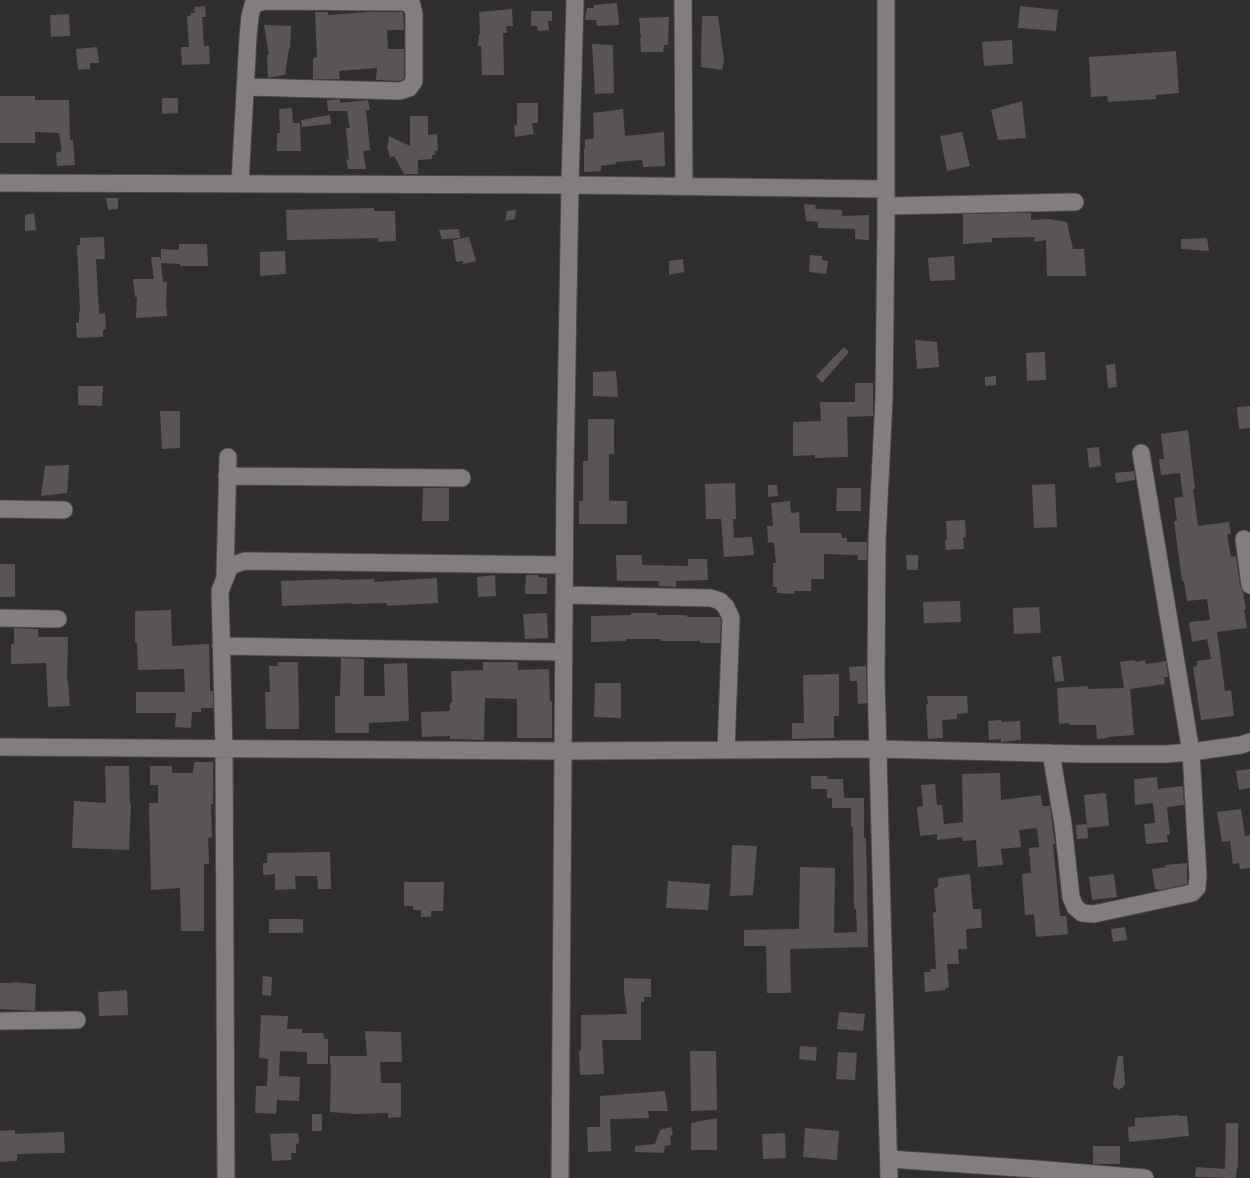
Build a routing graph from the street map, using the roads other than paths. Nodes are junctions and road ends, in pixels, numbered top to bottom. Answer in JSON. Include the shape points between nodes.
{"nodes":[{"id":1,"x":575,"y":0,"type":"edge"},
{"id":2,"x":683,"y":0,"type":"edge"},
{"id":3,"x":886,"y":0,"type":"edge"},
{"id":4,"x":246,"y":87,"type":"junction"},
{"id":5,"x":0,"y":183,"type":"edge"},
{"id":6,"x":240,"y":183,"type":"junction"},
{"id":7,"x":570,"y":185,"type":"junction"},
{"id":8,"x":684,"y":186,"type":"junction"},
{"id":9,"x":886,"y":189,"type":"junction"},
{"id":10,"x":1075,"y":202,"type":"dead end"},
{"id":11,"x":886,"y":206,"type":"junction"},
{"id":12,"x":1142,"y":453,"type":"dead end"},
{"id":13,"x":228,"y":457,"type":"dead end"},
{"id":14,"x":227,"y":476,"type":"junction"},
{"id":15,"x":462,"y":478,"type":"dead end"},
{"id":16,"x":0,"y":509,"type":"edge"},
{"id":17,"x":64,"y":510,"type":"dead end"},
{"id":18,"x":1244,"y":539,"type":"dead end"},
{"id":19,"x":564,"y":565,"type":"junction"},
{"id":20,"x":226,"y":576,"type":"junction"},
{"id":21,"x":1250,"y":585,"type":"edge"},
{"id":22,"x":564,"y":595,"type":"junction"},
{"id":23,"x":0,"y":618,"type":"edge"},
{"id":24,"x":58,"y":619,"type":"dead end"},
{"id":25,"x":221,"y":646,"type":"junction"},
{"id":26,"x":563,"y":652,"type":"junction"},
{"id":27,"x":1250,"y":742,"type":"edge"},
{"id":28,"x":0,"y":748,"type":"edge"},
{"id":29,"x":224,"y":749,"type":"junction"},
{"id":30,"x":878,"y":749,"type":"junction"},
{"id":31,"x":726,"y":750,"type":"junction"},
{"id":32,"x":562,"y":751,"type":"junction"},
{"id":33,"x":1191,"y":752,"type":"junction"},
{"id":34,"x":1051,"y":753,"type":"junction"},
{"id":35,"x":77,"y":1020,"type":"dead end"},
{"id":36,"x":0,"y":1021,"type":"edge"},
{"id":37,"x":889,"y":1159,"type":"junction"},
{"id":38,"x":1080,"y":1175,"type":"edge"},
{"id":39,"x":226,"y":1178,"type":"edge"},
{"id":40,"x":560,"y":1178,"type":"edge"},
{"id":41,"x":889,"y":1178,"type":"edge"},
{"id":42,"x":1145,"y":1178,"type":"edge"}],
"edges":[{"from":1,"to":7,"type":"street"},
{"from":2,"to":8,"type":"street"},
{"from":3,"to":9,"type":"street"},
{"from":4,"to":4,"type":"street","via":[[248,37],[253,5],[264,0],[404,2],[412,5],[414,81],[409,88],[400,91]]},
{"from":4,"to":6,"type":"street"},
{"from":5,"to":6,"type":"street"},
{"from":6,"to":7,"type":"street"},
{"from":7,"to":8,"type":"street"},
{"from":7,"to":19,"type":"street"},
{"from":8,"to":9,"type":"street"},
{"from":9,"to":11,"type":"street"},
{"from":10,"to":11,"type":"street"},
{"from":11,"to":30,"type":"street","via":[[884,399],[877,540]]},
{"from":12,"to":33,"type":"street"},
{"from":13,"to":14,"type":"street"},
{"from":14,"to":15,"type":"street"},
{"from":14,"to":20,"type":"street"},
{"from":16,"to":17,"type":"street"},
{"from":18,"to":21,"type":"street"},
{"from":19,"to":20,"type":"street","via":[[245,561],[230,566]]},
{"from":19,"to":22,"type":"street"},
{"from":20,"to":25,"type":"street","via":[[220,591]]},
{"from":22,"to":26,"type":"street"},
{"from":22,"to":31,"type":"street","via":[[711,598],[720,601],[726,607],[730,618]]},
{"from":23,"to":24,"type":"street"},
{"from":25,"to":26,"type":"street"},
{"from":25,"to":29,"type":"street"},
{"from":26,"to":32,"type":"street"},
{"from":27,"to":33,"type":"street","via":[[1241,746]]},
{"from":28,"to":29,"type":"street"},
{"from":29,"to":32,"type":"street"},
{"from":29,"to":39,"type":"street"},
{"from":30,"to":31,"type":"street"},
{"from":30,"to":34,"type":"street"},
{"from":30,"to":37,"type":"street"},
{"from":31,"to":32,"type":"street"},
{"from":32,"to":40,"type":"street"},
{"from":33,"to":34,"type":"street"},
{"from":33,"to":34,"type":"street","via":[[1197,888],[1192,892],[1094,914],[1082,913],[1075,907],[1071,897],[1063,824]]},
{"from":35,"to":36,"type":"street"},
{"from":37,"to":38,"type":"street"},
{"from":37,"to":41,"type":"street"},
{"from":38,"to":42,"type":"street"}]}
